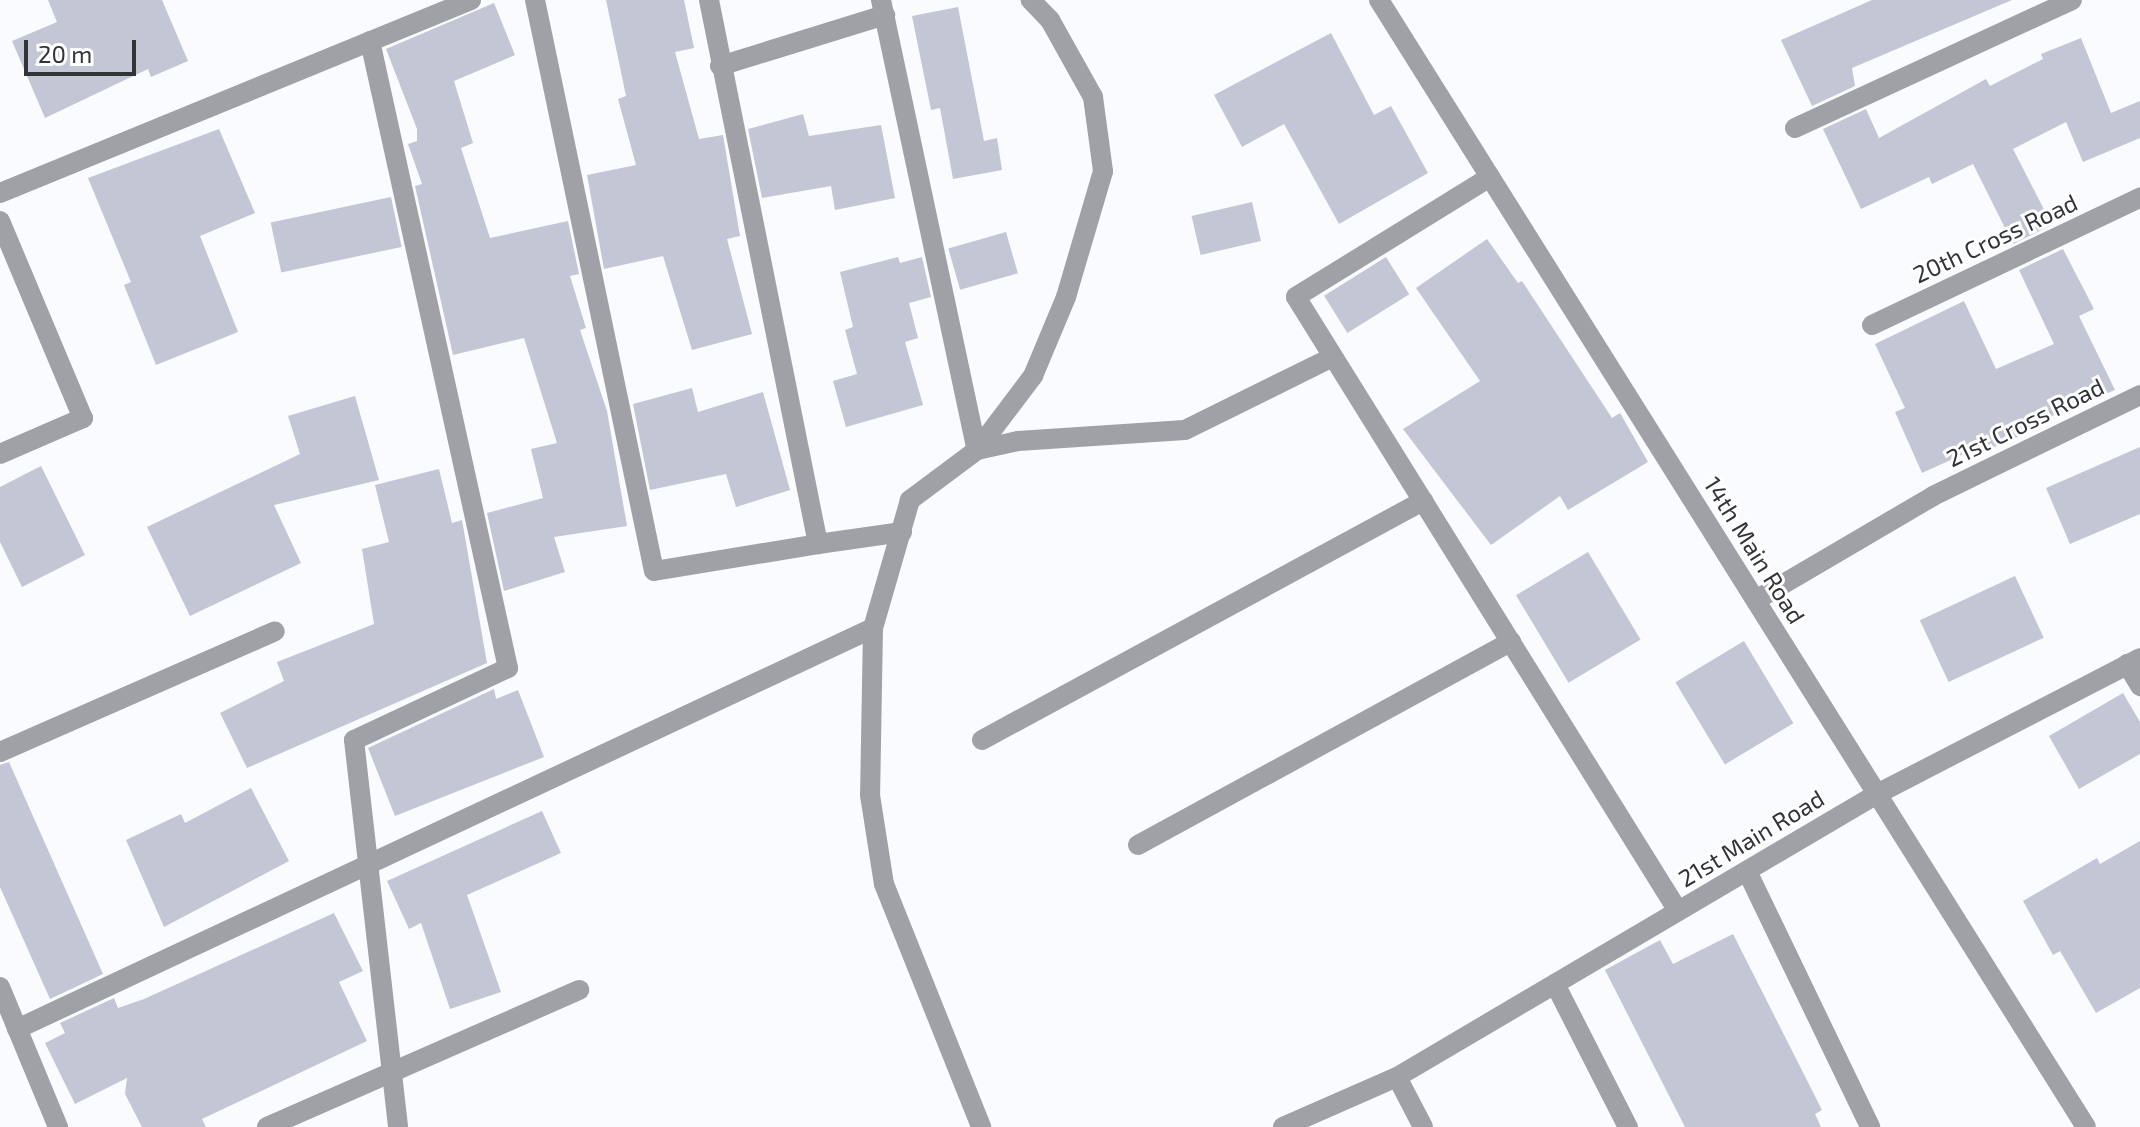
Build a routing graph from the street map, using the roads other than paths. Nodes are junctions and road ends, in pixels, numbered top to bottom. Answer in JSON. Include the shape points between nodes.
{"nodes":[{"id":1,"x":471,"y":0,"type":"edge"},
{"id":2,"x":535,"y":0,"type":"edge"},
{"id":3,"x":709,"y":0,"type":"edge"},
{"id":4,"x":1031,"y":0,"type":"edge"},
{"id":5,"x":1379,"y":0,"type":"edge"},
{"id":6,"x":2072,"y":0,"type":"edge"},
{"id":7,"x":883,"y":7,"type":"edge"},
{"id":8,"x":370,"y":41,"type":"junction"},
{"id":9,"x":720,"y":66,"type":"junction"},
{"id":10,"x":1795,"y":128,"type":"dead end"},
{"id":11,"x":1490,"y":177,"type":"junction"},
{"id":12,"x":0,"y":193,"type":"edge"},
{"id":13,"x":2140,"y":198,"type":"edge"},
{"id":14,"x":0,"y":221,"type":"edge"},
{"id":15,"x":1872,"y":325,"type":"dead end"},
{"id":16,"x":1333,"y":357,"type":"junction"},
{"id":17,"x":2140,"y":395,"type":"edge"},
{"id":18,"x":977,"y":450,"type":"junction"},
{"id":19,"x":0,"y":454,"type":"edge"},
{"id":20,"x":1423,"y":501,"type":"junction"},
{"id":21,"x":902,"y":532,"type":"junction"},
{"id":22,"x":818,"y":544,"type":"junction"},
{"id":23,"x":1756,"y":600,"type":"junction"},
{"id":24,"x":873,"y":628,"type":"junction"},
{"id":25,"x":275,"y":631,"type":"dead end"},
{"id":26,"x":1511,"y":642,"type":"junction"},
{"id":27,"x":2133,"y":661,"type":"edge"},
{"id":28,"x":2140,"y":686,"type":"edge"},
{"id":29,"x":982,"y":740,"type":"dead end"},
{"id":30,"x":0,"y":752,"type":"edge"},
{"id":31,"x":1877,"y":794,"type":"junction"},
{"id":32,"x":1138,"y":845,"type":"dead end"},
{"id":33,"x":372,"y":859,"type":"junction"},
{"id":34,"x":1747,"y":871,"type":"junction"},
{"id":35,"x":1678,"y":911,"type":"junction"},
{"id":36,"x":1555,"y":984,"type":"junction"},
{"id":37,"x":0,"y":987,"type":"edge"},
{"id":38,"x":579,"y":990,"type":"dead end"},
{"id":39,"x":17,"y":1029,"type":"junction"},
{"id":40,"x":389,"y":1076,"type":"junction"},
{"id":41,"x":1397,"y":1077,"type":"junction"},
{"id":42,"x":58,"y":1127,"type":"edge"},
{"id":43,"x":267,"y":1127,"type":"edge"},
{"id":44,"x":398,"y":1127,"type":"edge"},
{"id":45,"x":981,"y":1127,"type":"edge"},
{"id":46,"x":1283,"y":1127,"type":"edge"},
{"id":47,"x":1423,"y":1127,"type":"edge"},
{"id":48,"x":1628,"y":1127,"type":"edge"},
{"id":49,"x":1870,"y":1127,"type":"edge"},
{"id":50,"x":2086,"y":1127,"type":"edge"}],
"edges":[{"from":1,"to":8,"type":"street"},
{"from":2,"to":22,"type":"street","via":[[654,571]]},
{"from":3,"to":9,"type":"street"},
{"from":4,"to":18,"type":"street","via":[[1050,20],[1093,97],[1103,171],[1066,297],[1033,376]]},
{"from":5,"to":11,"type":"street","name":"14th Main Road"},
{"from":6,"to":10,"type":"street"},
{"from":7,"to":9,"type":"street"},
{"from":7,"to":18,"type":"street"},
{"from":8,"to":12,"type":"street"},
{"from":8,"to":33,"type":"street","via":[[508,668],[354,740]]},
{"from":9,"to":22,"type":"street"},
{"from":11,"to":16,"type":"street","via":[[1296,297]]},
{"from":11,"to":23,"type":"street","name":"14th Main Road"},
{"from":13,"to":15,"type":"street","name":"20th Cross Road"},
{"from":14,"to":19,"type":"street","via":[[83,418]]},
{"from":16,"to":18,"type":"street","via":[[1185,430],[1018,441]]},
{"from":16,"to":20,"type":"street"},
{"from":17,"to":23,"type":"street","name":"21st Cross Road","via":[[1933,496]]},
{"from":18,"to":21,"type":"street","via":[[910,500]]},
{"from":20,"to":26,"type":"street"},
{"from":20,"to":29,"type":"street"},
{"from":21,"to":22,"type":"street"},
{"from":21,"to":24,"type":"street"},
{"from":23,"to":31,"type":"street","name":"14th Main Road"},
{"from":24,"to":33,"type":"street"},
{"from":24,"to":45,"type":"street","via":[[870,795],[884,884]]},
{"from":25,"to":30,"type":"street"},
{"from":26,"to":32,"type":"street"},
{"from":26,"to":35,"type":"street"},
{"from":27,"to":28,"type":"street"},
{"from":27,"to":31,"type":"street","name":"21st Main Road"},
{"from":31,"to":34,"type":"street","name":"21st Main Road"},
{"from":31,"to":50,"type":"street","name":"14th Main Road"},
{"from":33,"to":39,"type":"street"},
{"from":33,"to":40,"type":"street"},
{"from":34,"to":35,"type":"street","name":"21st Main Road"},
{"from":34,"to":49,"type":"street"},
{"from":35,"to":36,"type":"street","name":"21st Main Road"},
{"from":36,"to":41,"type":"street","name":"21st Main Road"},
{"from":36,"to":48,"type":"street"},
{"from":37,"to":39,"type":"street"},
{"from":38,"to":40,"type":"street"},
{"from":39,"to":42,"type":"street"},
{"from":40,"to":43,"type":"street"},
{"from":40,"to":44,"type":"street"},
{"from":41,"to":46,"type":"street","name":"21st Main Road"},
{"from":41,"to":47,"type":"street"}]}
